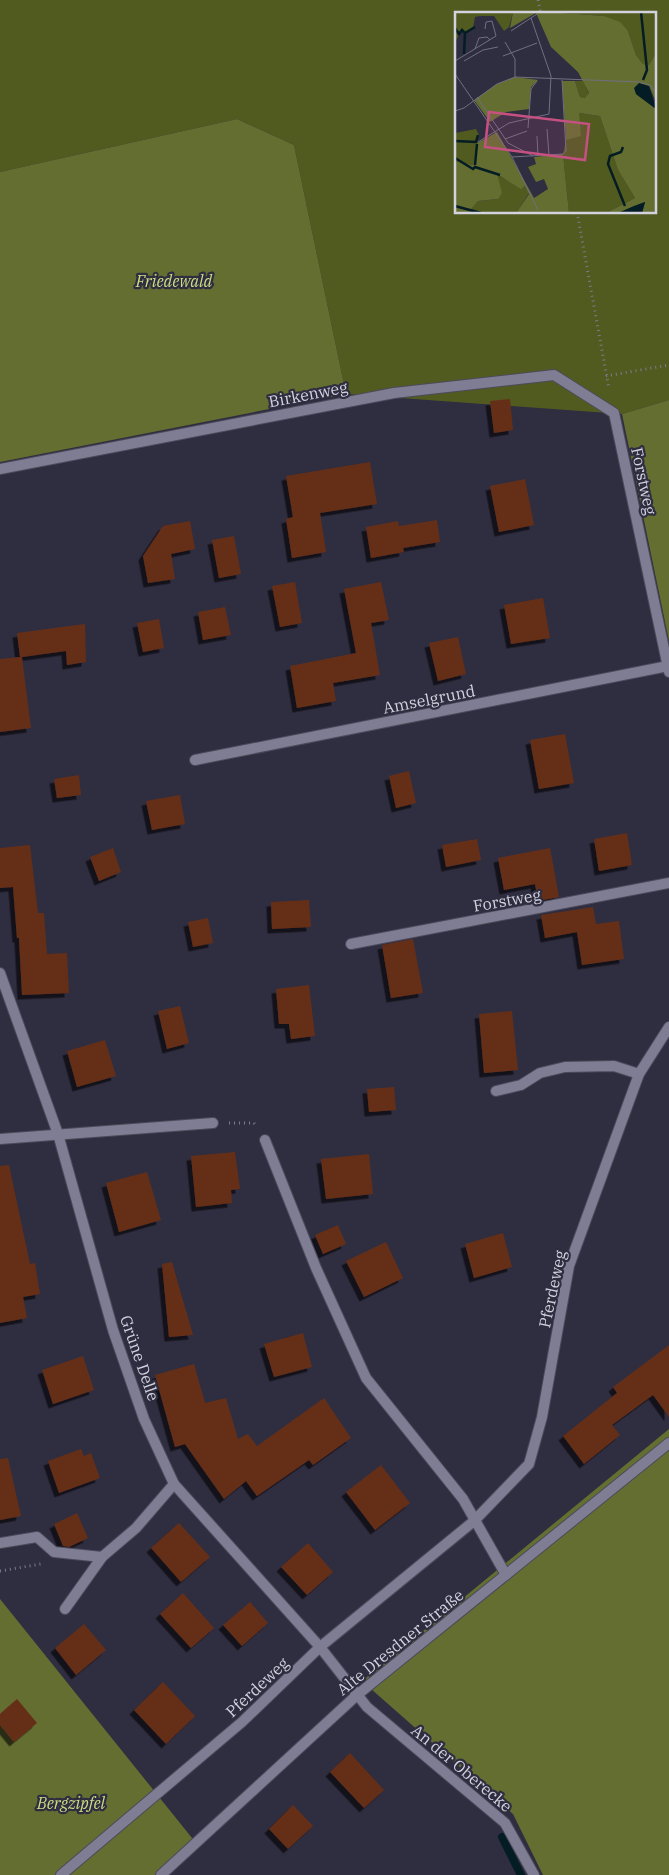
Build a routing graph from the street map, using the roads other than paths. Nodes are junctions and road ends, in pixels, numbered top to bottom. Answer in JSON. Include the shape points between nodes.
{"nodes":[{"id":1,"x":614,"y":413,"type":"joint"},
{"id":2,"x":0,"y":470,"type":"edge"},
{"id":3,"x":669,"y":669,"type":"edge"},
{"id":4,"x":195,"y":760,"type":"dead end"},
{"id":5,"x":669,"y":884,"type":"edge"},
{"id":6,"x":351,"y":944,"type":"dead end"},
{"id":7,"x":0,"y":973,"type":"edge"},
{"id":8,"x":669,"y":1027,"type":"edge"},
{"id":9,"x":639,"y":1074,"type":"junction"},
{"id":10,"x":496,"y":1091,"type":"dead end"},
{"id":11,"x":213,"y":1123,"type":"road end"},
{"id":12,"x":58,"y":1134,"type":"junction"},
{"id":13,"x":0,"y":1138,"type":"edge"},
{"id":14,"x":265,"y":1140,"type":"dead end"},
{"id":15,"x":669,"y":1443,"type":"edge"},
{"id":16,"x":174,"y":1484,"type":"junction"},
{"id":17,"x":474,"y":1521,"type":"junction"},
{"id":18,"x":0,"y":1543,"type":"edge"},
{"id":19,"x":102,"y":1557,"type":"junction"},
{"id":20,"x":506,"y":1575,"type":"junction"},
{"id":21,"x":65,"y":1610,"type":"dead end"},
{"id":22,"x":320,"y":1647,"type":"junction"},
{"id":23,"x":357,"y":1695,"type":"junction"},
{"id":24,"x":61,"y":1875,"type":"edge"},
{"id":25,"x":161,"y":1875,"type":"edge"},
{"id":26,"x":534,"y":1875,"type":"edge"}],
"edges":[{"from":1,"to":2,"type":"street","name":"Birkenweg","via":[[554,375],[394,393]]},
{"from":1,"to":3,"type":"street","name":"Forstweg"},
{"from":3,"to":4,"type":"street","name":"Amselgrund"},
{"from":5,"to":6,"type":"street","name":"Forstweg"},
{"from":7,"to":12,"type":"street","name":"Grüne Delle"},
{"from":8,"to":9,"type":"street","name":"Pferdeweg"},
{"from":9,"to":10,"type":"street","via":[[614,1066],[565,1067],[540,1073],[521,1084]]},
{"from":9,"to":17,"type":"street","name":"Pferdeweg","via":[[569,1266],[542,1417],[529,1464]]},
{"from":11,"to":12,"type":"street"},
{"from":12,"to":13,"type":"street"},
{"from":12,"to":16,"type":"street","name":"Grüne Delle","via":[[114,1330],[144,1418]]},
{"from":14,"to":17,"type":"street","via":[[316,1268],[366,1378],[463,1499]]},
{"from":15,"to":20,"type":"street","name":"Alte Dresdner Straße"},
{"from":16,"to":19,"type":"street","via":[[136,1528]]},
{"from":16,"to":22,"type":"street","name":"Grüne Delle"},
{"from":17,"to":20,"type":"street"},
{"from":17,"to":22,"type":"street","name":"Pferdeweg"},
{"from":18,"to":19,"type":"street","via":[[37,1537],[54,1552],[63,1555]]},
{"from":19,"to":21,"type":"street"},
{"from":20,"to":23,"type":"street","name":"Alte Dresdner Straße"},
{"from":22,"to":23,"type":"street","name":"Grüne Delle"},
{"from":22,"to":24,"type":"street","name":"Pferdeweg","via":[[242,1722]]},
{"from":23,"to":25,"type":"street","name":"Alte Dresdner Straße"},
{"from":23,"to":26,"type":"street","name":"An der Oberecke","via":[[367,1707],[505,1823]]}]}
